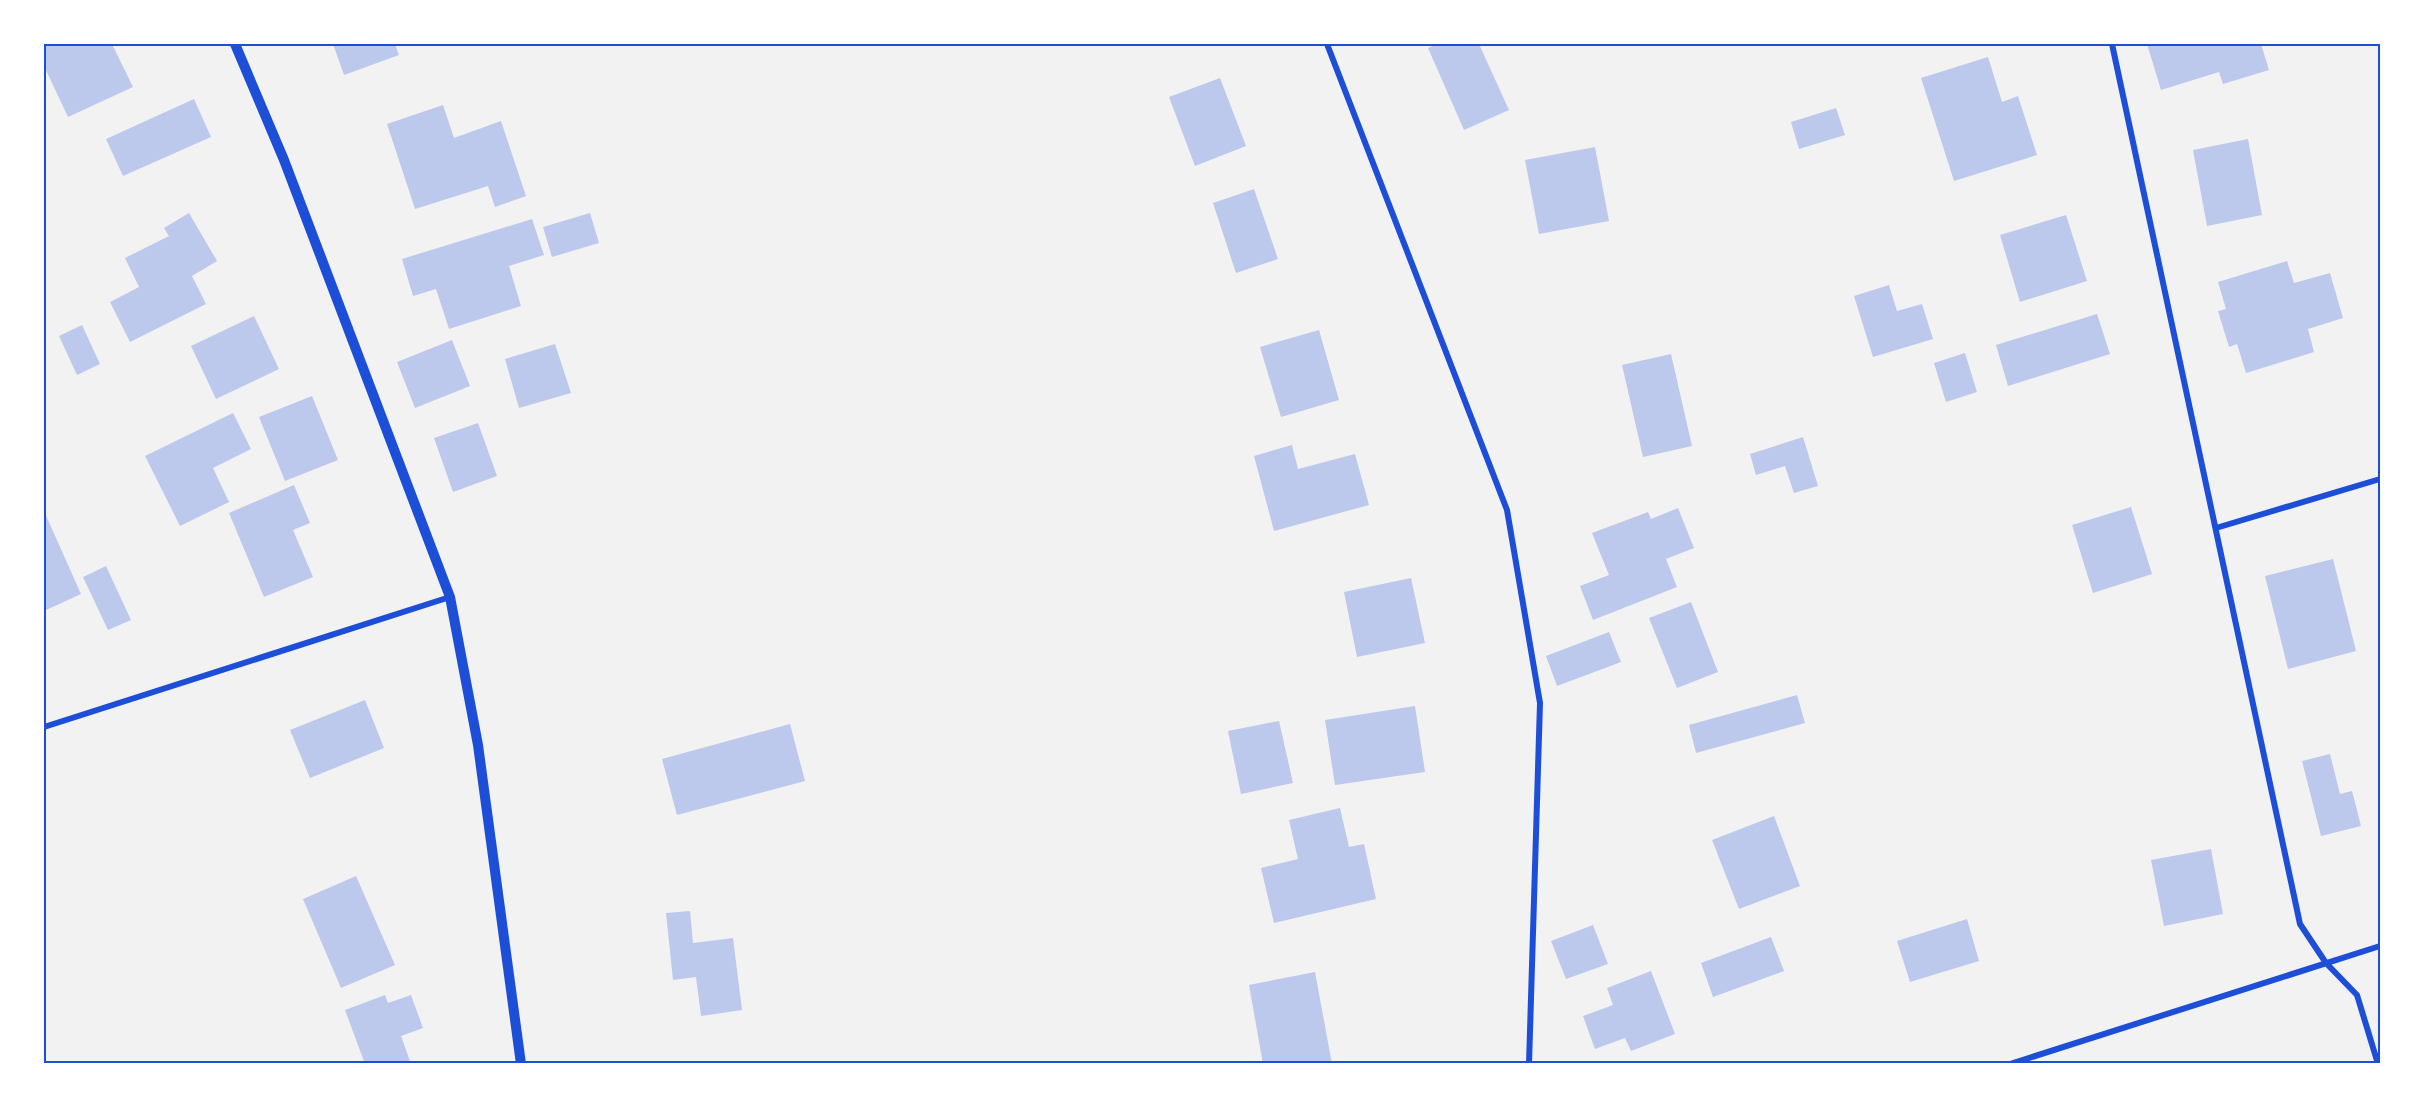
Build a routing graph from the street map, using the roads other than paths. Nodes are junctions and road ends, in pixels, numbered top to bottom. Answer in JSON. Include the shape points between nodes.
{"nodes":[{"id":1,"x":235,"y":44,"type":"edge"},
{"id":2,"x":1327,"y":44,"type":"edge"},
{"id":3,"x":2112,"y":44,"type":"edge"},
{"id":4,"x":2380,"y":478,"type":"edge"},
{"id":5,"x":2216,"y":528,"type":"junction"},
{"id":6,"x":450,"y":597,"type":"junction"},
{"id":7,"x":44,"y":727,"type":"edge"},
{"id":8,"x":2380,"y":946,"type":"edge"},
{"id":9,"x":2326,"y":963,"type":"junction"},
{"id":10,"x":521,"y":1064,"type":"edge"},
{"id":11,"x":1529,"y":1064,"type":"edge"},
{"id":12,"x":2010,"y":1064,"type":"edge"},
{"id":13,"x":2378,"y":1064,"type":"edge"}],
"edges":[{"from":1,"to":6,"type":"street","via":[[284,160]]},
{"from":2,"to":11,"type":"street","via":[[1507,510],[1540,702]]},
{"from":3,"to":5,"type":"street"},
{"from":4,"to":5,"type":"street"},
{"from":5,"to":9,"type":"street","via":[[2300,924]]},
{"from":6,"to":7,"type":"street"},
{"from":6,"to":10,"type":"street","via":[[478,745]]},
{"from":8,"to":9,"type":"street"},
{"from":9,"to":12,"type":"street"},
{"from":9,"to":13,"type":"street","via":[[2357,994]]}]}
